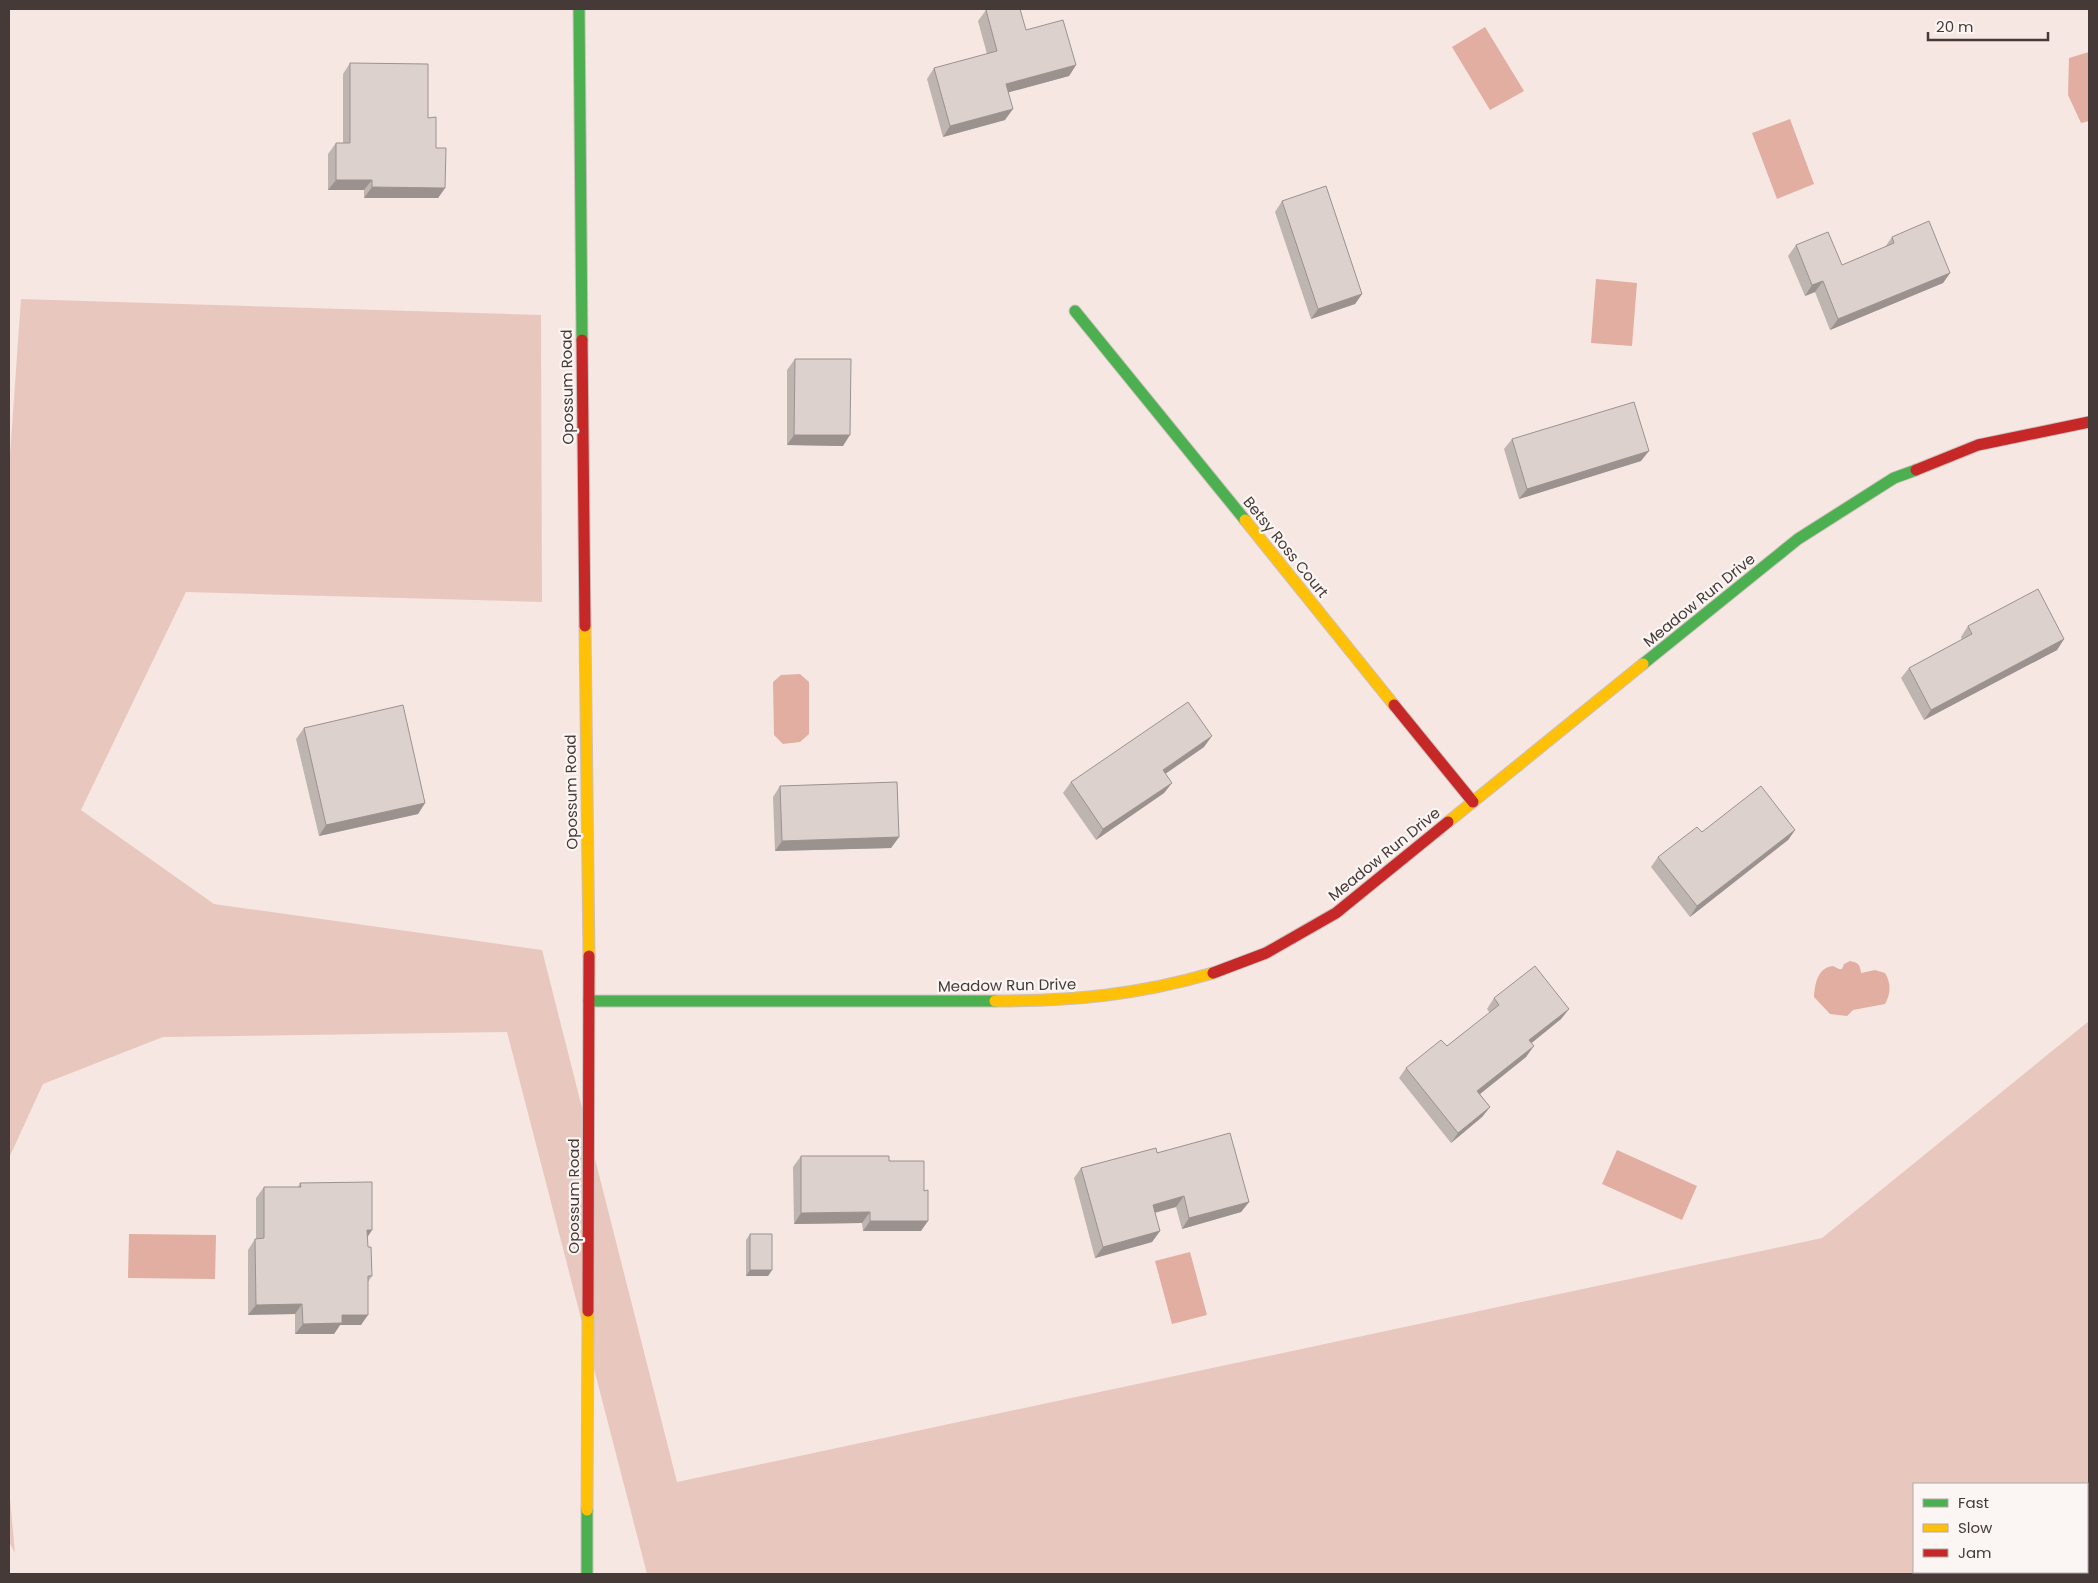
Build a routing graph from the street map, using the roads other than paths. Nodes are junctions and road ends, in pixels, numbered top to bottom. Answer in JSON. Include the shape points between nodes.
{"nodes":[{"id":1,"x":578,"y":9,"type":"edge"},
{"id":2,"x":1074,"y":311,"type":"dead end"},
{"id":3,"x":2089,"y":422,"type":"edge"},
{"id":4,"x":1474,"y":802,"type":"junction"},
{"id":5,"x":589,"y":1001,"type":"junction"},
{"id":6,"x":587,"y":1574,"type":"edge"}],
"edges":[{"from":1,"to":5,"type":"street","name":"Opossum Road"},
{"from":2,"to":4,"type":"street","name":"Betsy Ross Court"},
{"from":3,"to":4,"type":"street","name":"Meadow Run Drive","via":[[1978,445],[1894,478],[1798,539]]},
{"from":4,"to":5,"type":"street","name":"Meadow Run Drive","via":[[1336,913],[1296,937],[1257,957],[1211,974],[1152,988],[1082,999],[1024,1001]]},
{"from":5,"to":6,"type":"street","name":"Opossum Road"}]}
